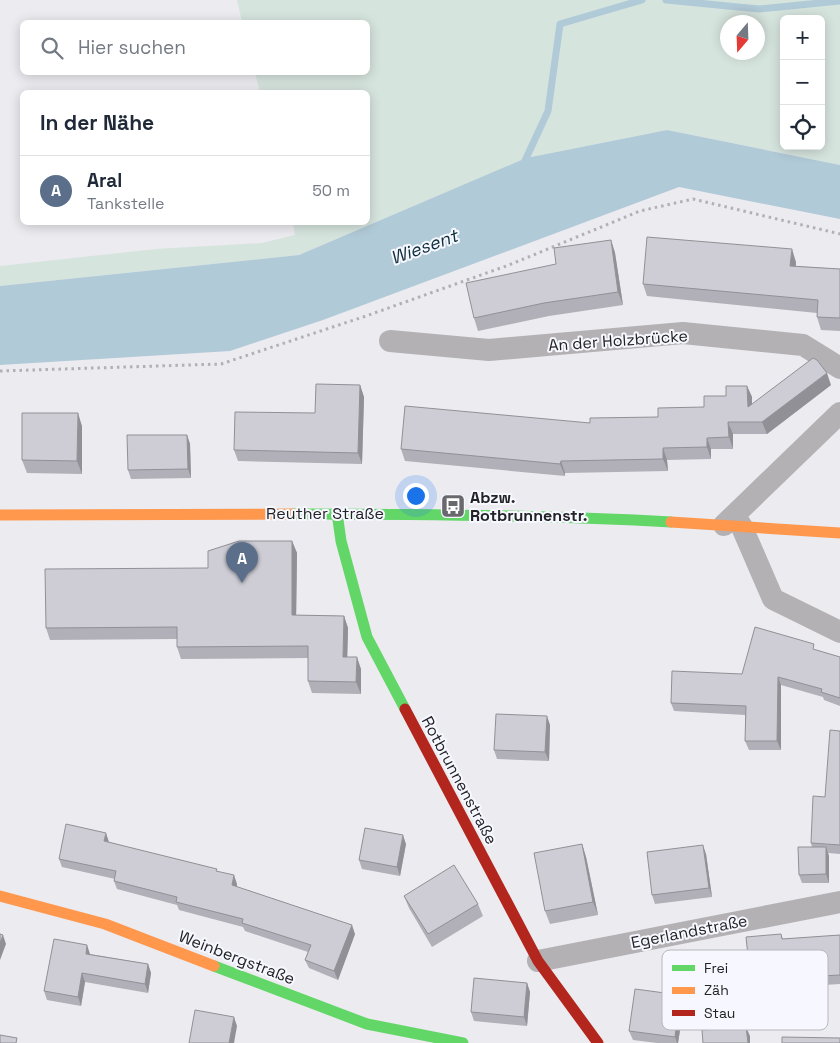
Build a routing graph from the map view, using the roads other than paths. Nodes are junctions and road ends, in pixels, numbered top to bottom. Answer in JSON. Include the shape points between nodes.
{"nodes":[{"id":1,"x":390,"y":341,"type":"dead end"},
{"id":2,"x":840,"y":368,"type":"edge"},
{"id":3,"x":840,"y":413,"type":"edge"},
{"id":4,"x":336,"y":513,"type":"junction"},
{"id":5,"x":0,"y":515,"type":"edge"},
{"id":6,"x":732,"y":525,"type":"junction"},
{"id":7,"x":840,"y":532,"type":"edge"},
{"id":8,"x":840,"y":632,"type":"edge"},
{"id":9,"x":0,"y":896,"type":"edge"},
{"id":10,"x":840,"y":902,"type":"edge"},
{"id":11,"x":538,"y":961,"type":"junction"},
{"id":12,"x":463,"y":1043,"type":"edge"},
{"id":13,"x":598,"y":1043,"type":"edge"}],
"edges":[{"from":1,"to":2,"type":"street","name":"An der Holzbrücke","via":[[489,350],[683,334],[804,346]]},
{"from":3,"to":6,"type":"street"},
{"from":4,"to":5,"type":"street","name":"Reuther Straße"},
{"from":4,"to":6,"type":"street","name":"Reuther Straße","via":[[584,516]]},
{"from":4,"to":11,"type":"street","name":"Rotbrunnenstraße","via":[[367,637]]},
{"from":6,"to":7,"type":"street","name":"Reuther Straße"},
{"from":6,"to":8,"type":"street","via":[[773,599]]},
{"from":9,"to":12,"type":"street","name":"Weinbergstraße","via":[[105,924],[367,1024]]},
{"from":10,"to":11,"type":"street","name":"Egerlandstraße"},
{"from":11,"to":13,"type":"street","name":"Rotbrunnenstraße"}]}
